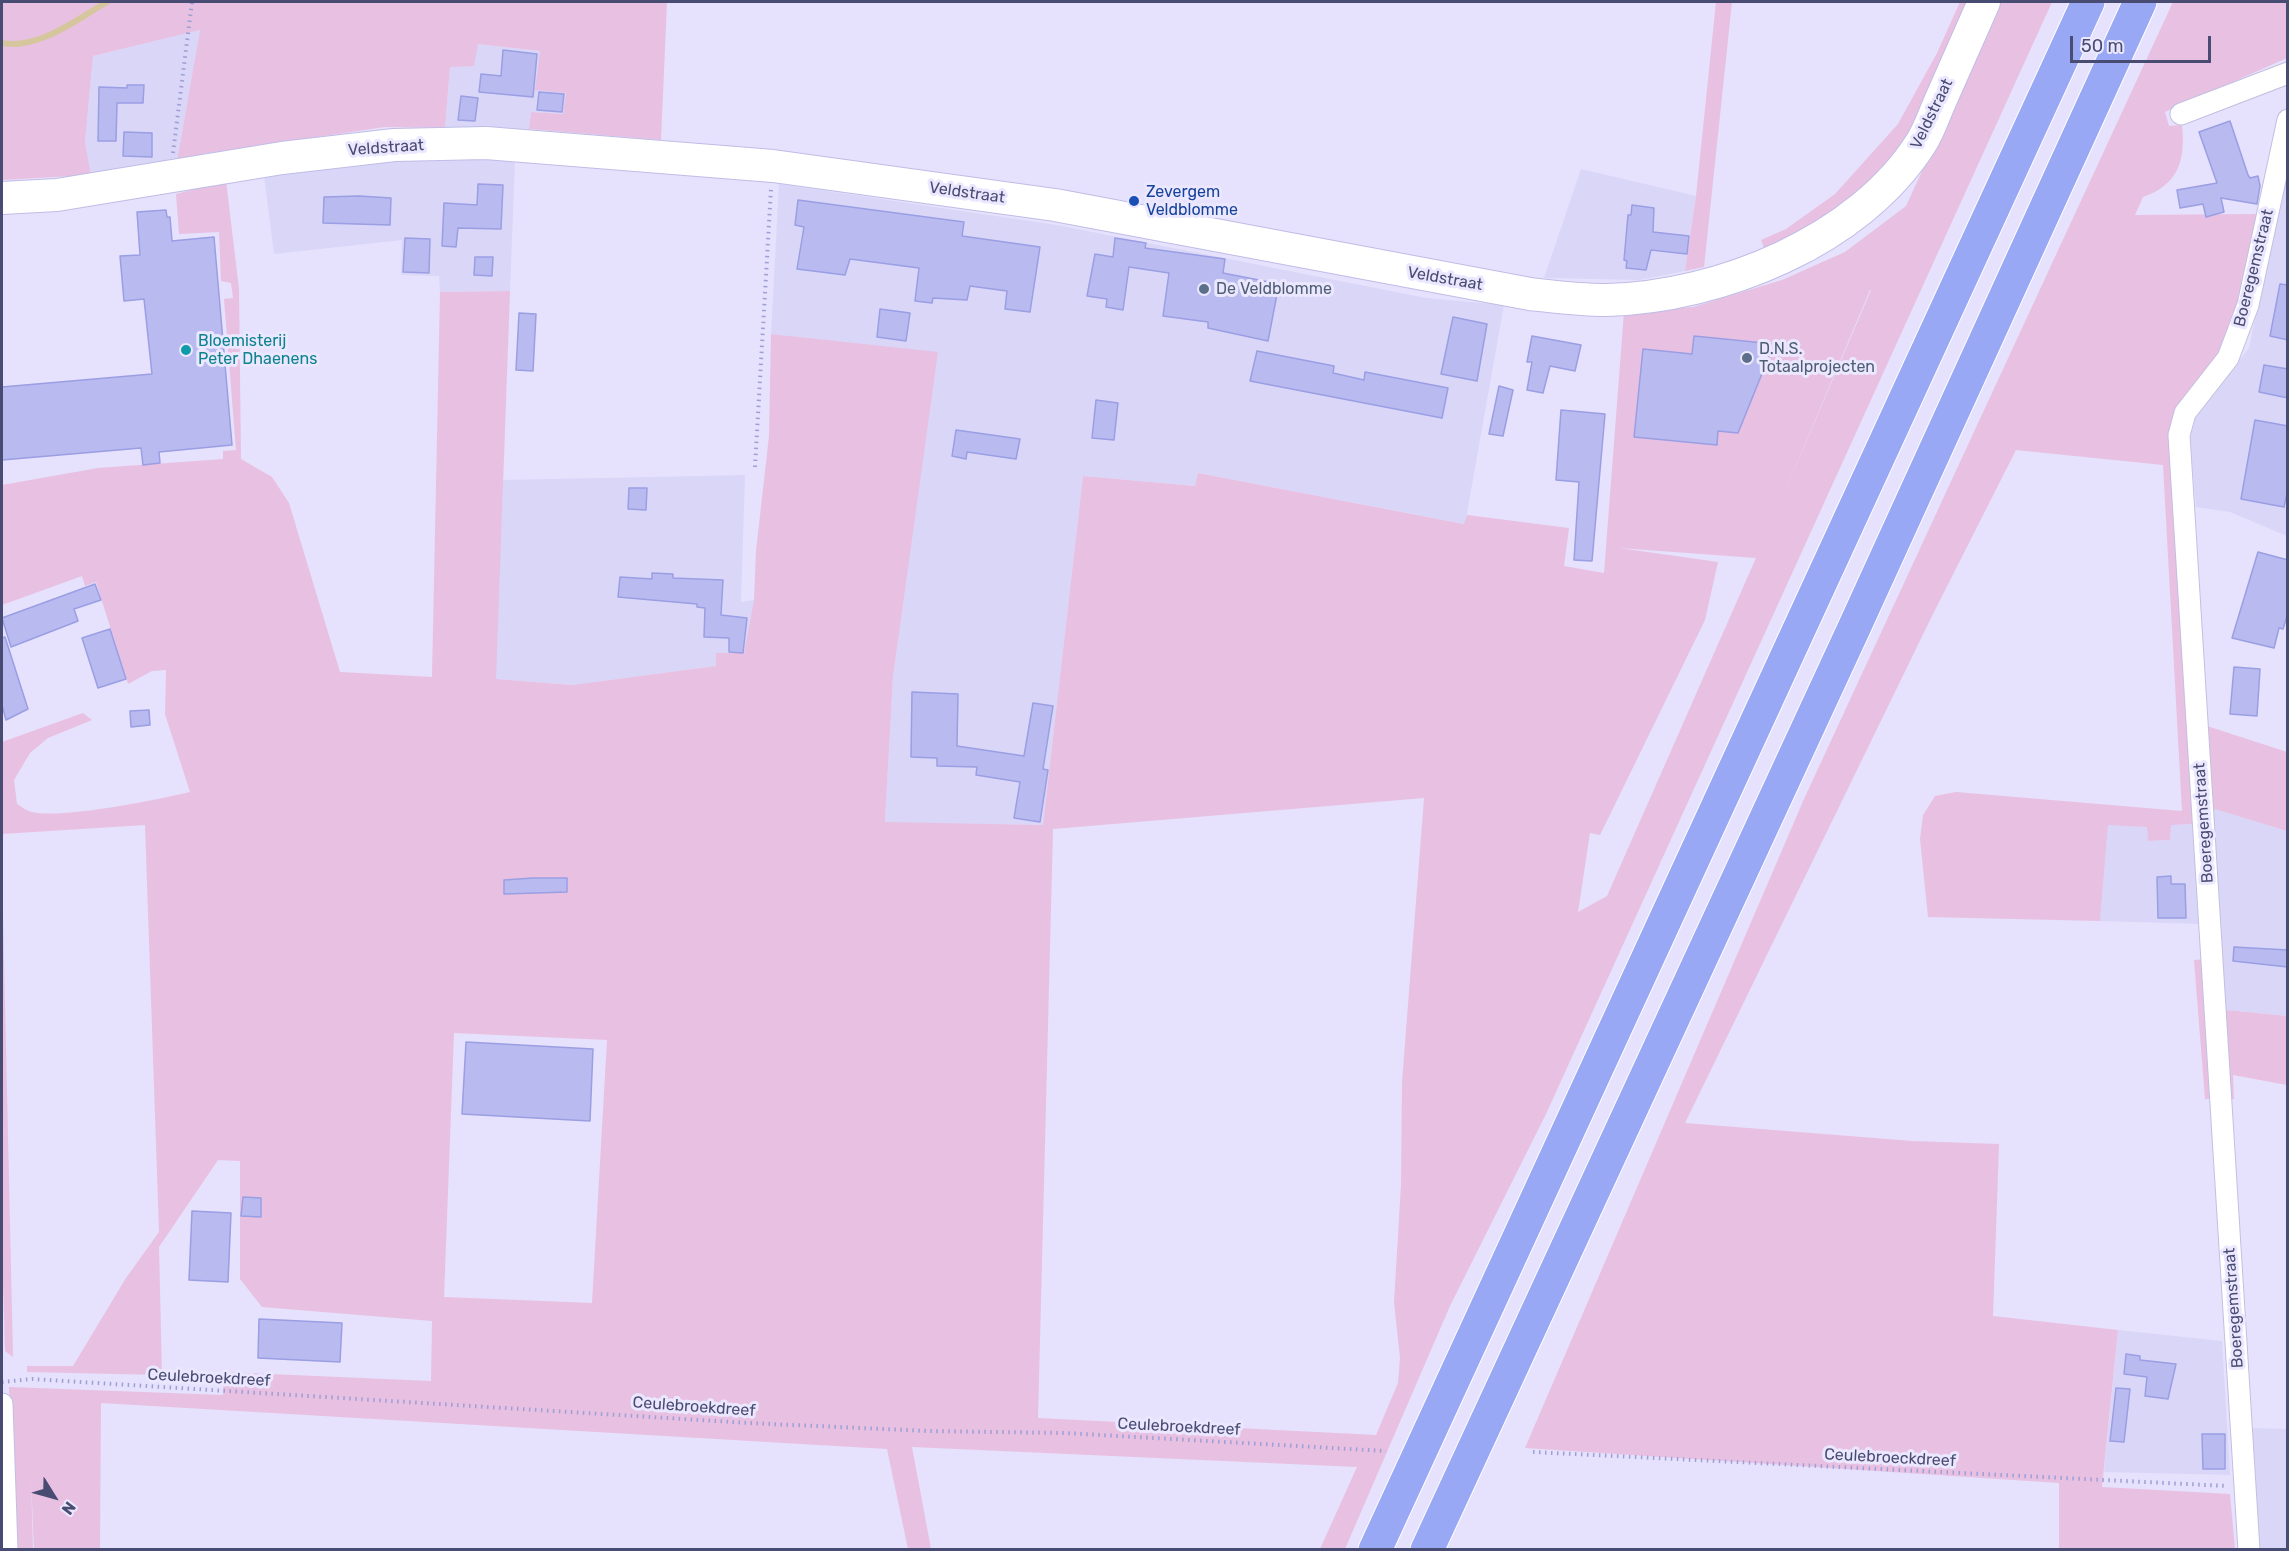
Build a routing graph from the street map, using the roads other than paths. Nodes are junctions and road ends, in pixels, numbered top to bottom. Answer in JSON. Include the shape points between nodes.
{"nodes":[{"id":1,"x":1984,"y":2,"type":"edge"},
{"id":2,"x":2088,"y":2,"type":"edge"},
{"id":3,"x":2140,"y":2,"type":"edge"},
{"id":4,"x":2288,"y":73,"type":"edge"},
{"id":5,"x":2181,"y":114,"type":"dead end"},
{"id":6,"x":2288,"y":120,"type":"edge"},
{"id":7,"x":2,"y":198,"type":"edge"},
{"id":8,"x":2,"y":1404,"type":"edge"},
{"id":9,"x":7,"y":1550,"type":"edge"},
{"id":10,"x":1375,"y":1550,"type":"edge"},
{"id":11,"x":1427,"y":1550,"type":"edge"},
{"id":12,"x":2249,"y":1550,"type":"edge"}],
"edges":[{"from":1,"to":7,"type":"street","name":"Veldstraat","via":[[1922,141],[1881,190],[1800,250],[1774,262],[1716,281],[1649,296],[1597,300],[1530,294],[1055,205],[773,166],[486,143],[394,145],[282,158],[57,195]]},
{"from":2,"to":10,"type":"highway"},
{"from":3,"to":11,"type":"highway"},
{"from":4,"to":5,"type":"street"},
{"from":6,"to":12,"type":"street","name":"Boeregemstraat","via":[[2248,305],[2228,358],[2185,413],[2179,435]]},
{"from":8,"to":9,"type":"street"}]}
